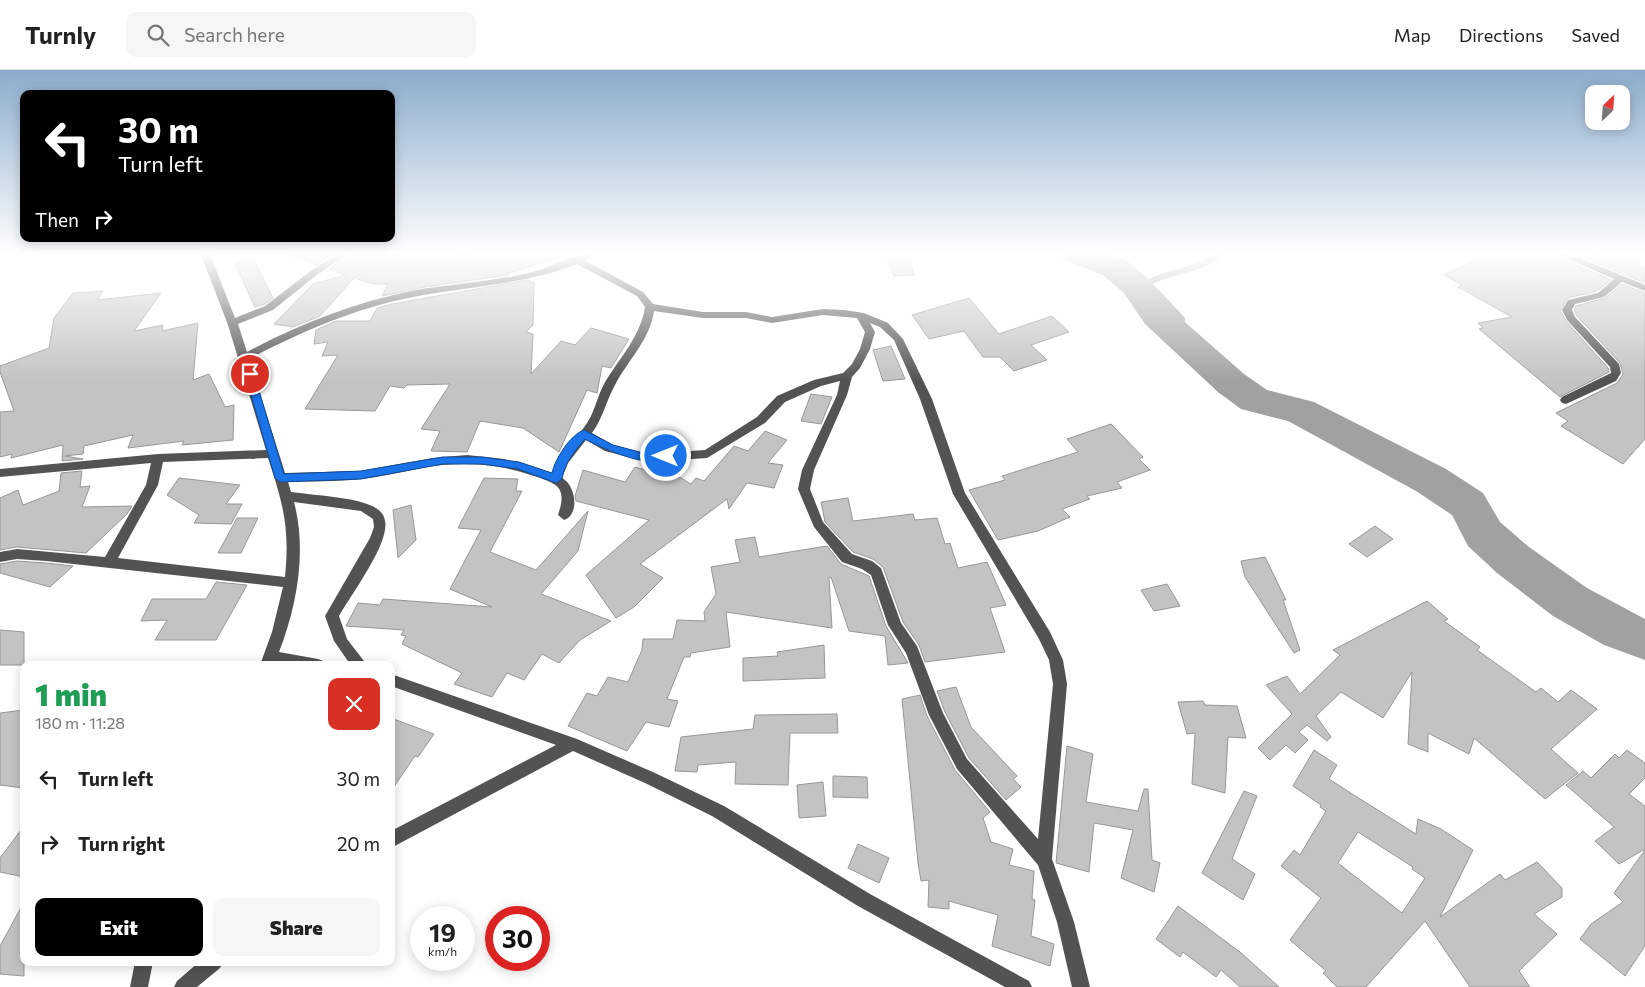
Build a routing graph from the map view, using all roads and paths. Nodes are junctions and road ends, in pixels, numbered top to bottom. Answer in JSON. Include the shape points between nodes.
{"nodes":[{"id":1,"x":221,"y":295,"type":"edge"},
{"id":2,"x":286,"y":295,"type":"edge"},
{"id":3,"x":408,"y":295,"type":"edge"},
{"id":4,"x":641,"y":295,"type":"edge"},
{"id":5,"x":1601,"y":295,"type":"edge"},
{"id":6,"x":650,"y":307,"type":"junction"},
{"id":7,"x":860,"y":315,"type":"junction"},
{"id":8,"x":232,"y":323,"type":"junction"},
{"id":9,"x":245,"y":358,"type":"junction"},
{"id":10,"x":847,"y":376,"type":"junction"},
{"id":11,"x":1566,"y":400,"type":"dead end"},
{"id":12,"x":584,"y":434,"type":"junction"},
{"id":13,"x":272,"y":454,"type":"junction"},
{"id":14,"x":158,"y":458,"type":"junction"},
{"id":15,"x":0,"y":473,"type":"edge"},
{"id":16,"x":280,"y":478,"type":"junction"},
{"id":17,"x":556,"y":479,"type":"junction"},
{"id":18,"x":287,"y":496,"type":"junction"},
{"id":19,"x":564,"y":515,"type":"dead end"},
{"id":20,"x":0,"y":557,"type":"edge"},
{"id":21,"x":108,"y":564,"type":"junction"},
{"id":22,"x":290,"y":583,"type":"junction"},
{"id":23,"x":268,"y":661,"type":"edge"},
{"id":24,"x":356,"y":661,"type":"edge"},
{"id":25,"x":395,"y":681,"type":"edge"},
{"id":26,"x":572,"y":744,"type":"junction"},
{"id":27,"x":395,"y":838,"type":"edge"},
{"id":28,"x":1044,"y":858,"type":"junction"},
{"id":29,"x":143,"y":966,"type":"edge"},
{"id":30,"x":209,"y":966,"type":"edge"},
{"id":31,"x":139,"y":987,"type":"edge"},
{"id":32,"x":184,"y":987,"type":"edge"},
{"id":33,"x":1023,"y":987,"type":"edge"},
{"id":34,"x":1081,"y":987,"type":"edge"}],
"edges":[{"from":1,"to":8,"type":"street"},
{"from":2,"to":8,"type":"street","via":[[269,308]]},
{"from":3,"to":9,"type":"street","via":[[321,319]]},
{"from":4,"to":6,"type":"street"},
{"from":5,"to":11,"type":"street","via":[[1571,302],[1567,310],[1615,366],[1616,373]]},
{"from":6,"to":7,"type":"street","via":[[772,320],[823,312]]},
{"from":6,"to":12,"type":"street","via":[[650,317],[642,336],[610,382],[595,419]]},
{"from":7,"to":10,"type":"street","via":[[870,332],[866,349]]},
{"from":7,"to":28,"type":"street","via":[[884,326],[898,339],[926,399],[959,494],[1056,660],[1060,684]]},
{"from":8,"to":9,"type":"street"},
{"from":9,"to":13,"type":"street"},
{"from":10,"to":12,"type":"street","via":[[818,383],[781,399],[761,420],[707,454],[647,458],[609,448]]},
{"from":10,"to":28,"type":"street","via":[[842,395],[808,470],[804,490],[818,524],[847,558],[876,572],[895,625],[912,650],[936,716],[962,764]]},
{"from":12,"to":17,"type":"street","via":[[570,448],[559,466]]},
{"from":13,"to":14,"type":"street"},
{"from":13,"to":16,"type":"street"},
{"from":14,"to":15,"type":"street"},
{"from":14,"to":21,"type":"street","via":[[152,485]]},
{"from":16,"to":17,"type":"street","via":[[361,475],[443,460],[482,460],[519,465]]},
{"from":16,"to":18,"type":"street"},
{"from":17,"to":19,"type":"street","via":[[567,488],[570,498]]},
{"from":18,"to":22,"type":"street","via":[[293,526]]},
{"from":18,"to":24,"type":"street","via":[[363,507],[374,512],[380,520],[374,545],[332,616],[334,631]]},
{"from":20,"to":21,"type":"street","via":[[17,554]]},
{"from":21,"to":22,"type":"street"},
{"from":22,"to":23,"type":"street","via":[[286,610]]},
{"from":25,"to":26,"type":"street"},
{"from":26,"to":27,"type":"street"},
{"from":26,"to":33,"type":"street","via":[[718,811],[864,900]]},
{"from":28,"to":34,"type":"street","via":[[1072,941]]},
{"from":29,"to":31,"type":"street"},
{"from":30,"to":32,"type":"street"}]}
